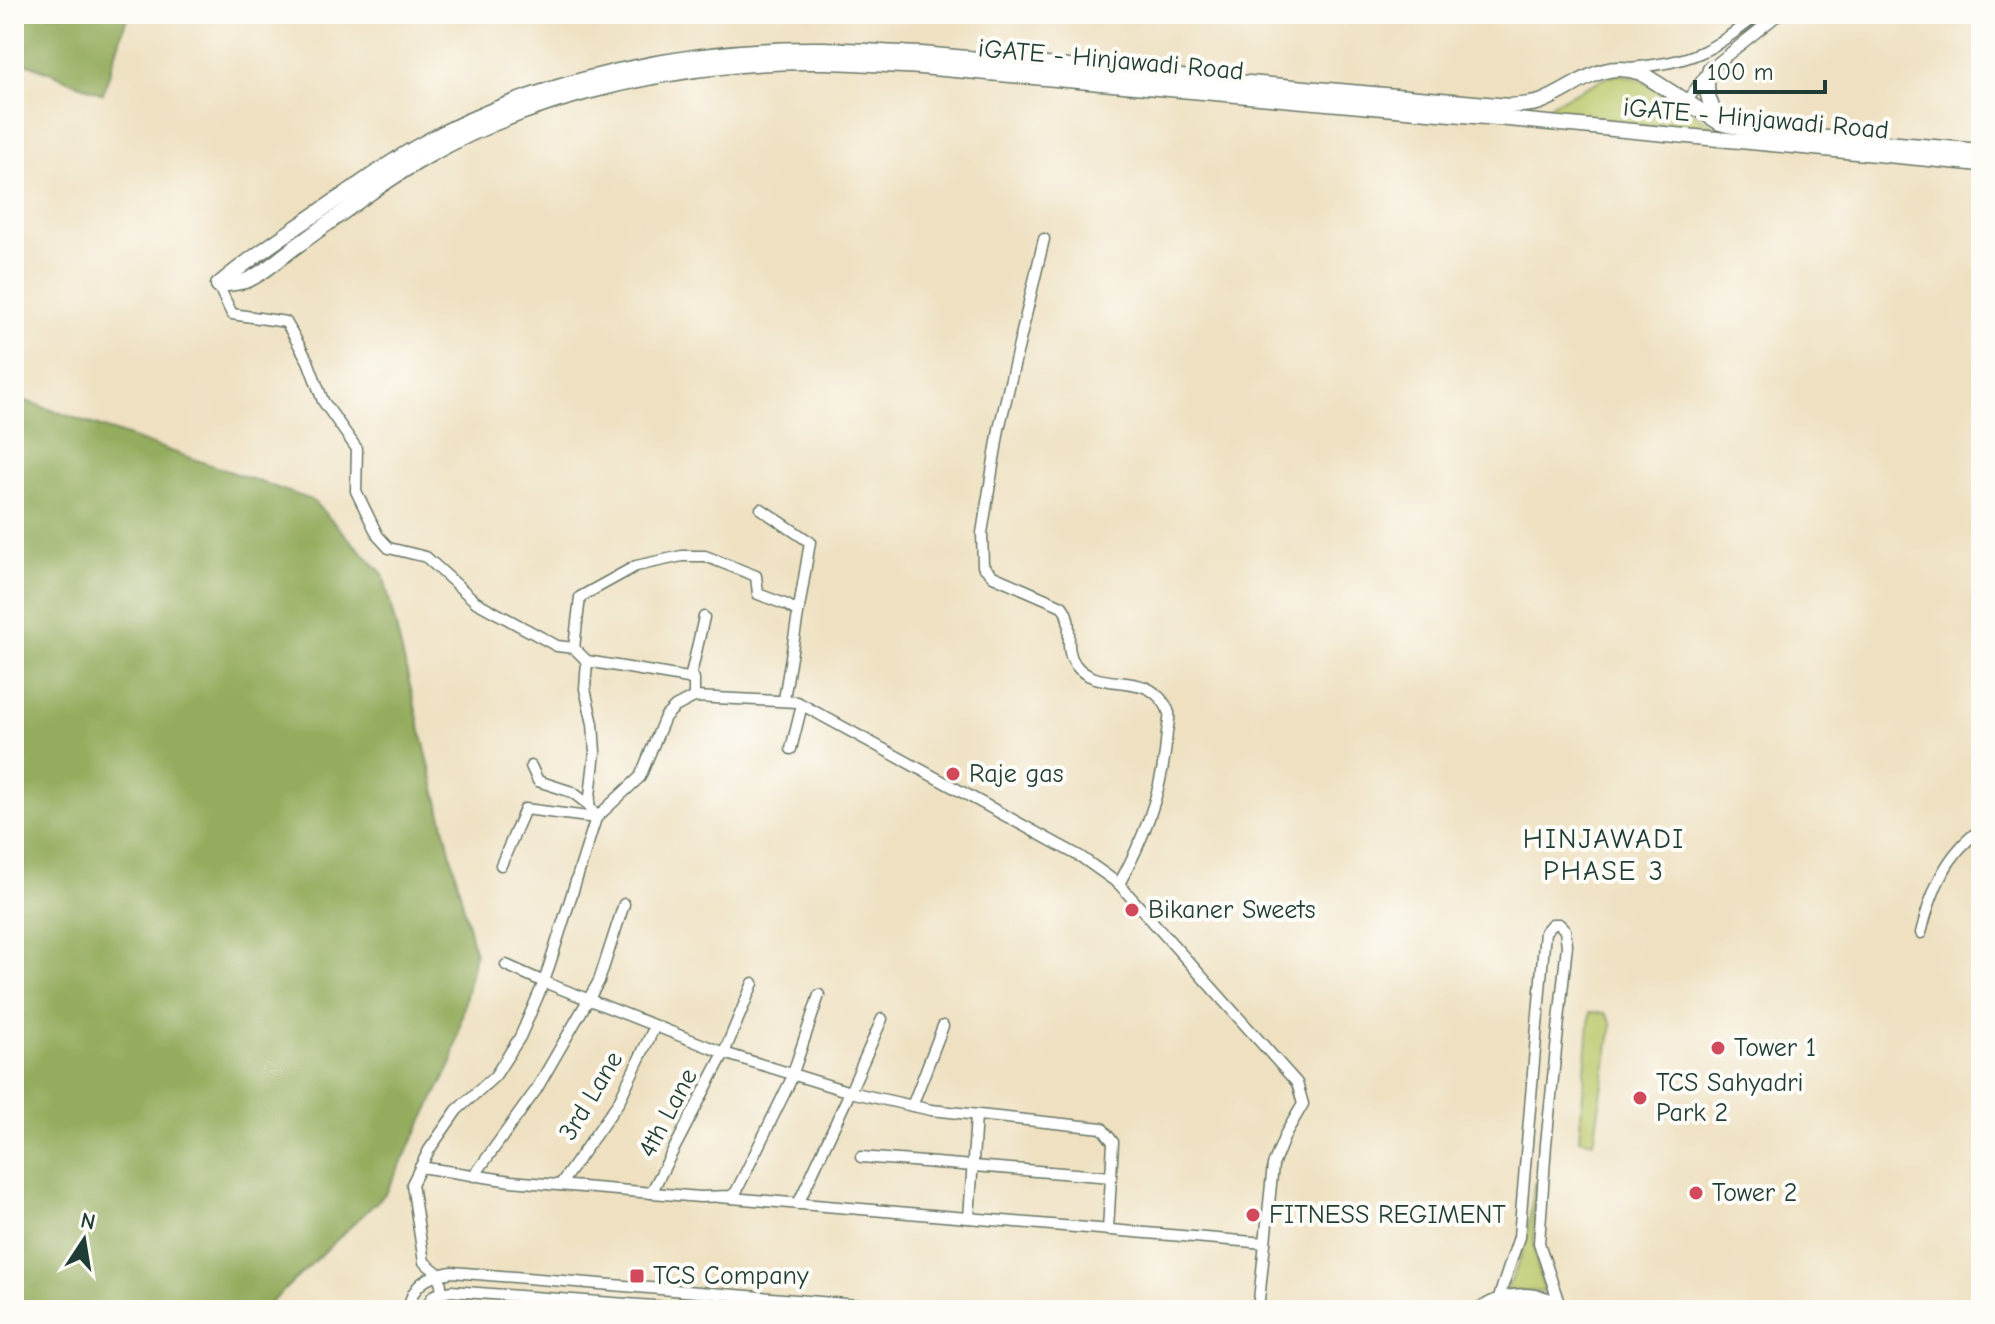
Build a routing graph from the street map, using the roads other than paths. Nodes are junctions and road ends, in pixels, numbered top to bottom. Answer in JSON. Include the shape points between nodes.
{"nodes":[{"id":1,"x":1759,"y":14,"type":"edge"},
{"id":2,"x":1779,"y":14,"type":"edge"},
{"id":3,"x":1628,"y":68,"type":"junction"},
{"id":4,"x":1710,"y":69,"type":"junction"},
{"id":5,"x":1686,"y":102,"type":"junction"},
{"id":6,"x":1535,"y":103,"type":"junction"},
{"id":7,"x":1533,"y":121,"type":"junction"},
{"id":8,"x":1720,"y":123,"type":"junction"},
{"id":9,"x":426,"y":150,"type":"junction"},
{"id":10,"x":1981,"y":151,"type":"edge"},
{"id":11,"x":1944,"y":154,"type":"junction"},
{"id":12,"x":1981,"y":164,"type":"edge"},
{"id":13,"x":1044,"y":239,"type":"dead end"},
{"id":14,"x":218,"y":285,"type":"joint"},
{"id":15,"x":761,"y":509,"type":"dead end"},
{"id":16,"x":798,"y":612,"type":"junction"},
{"id":17,"x":704,"y":617,"type":"dead end"},
{"id":18,"x":574,"y":648,"type":"junction"},
{"id":19,"x":587,"y":661,"type":"junction"},
{"id":20,"x":690,"y":679,"type":"junction"},
{"id":21,"x":694,"y":697,"type":"junction"},
{"id":22,"x":784,"y":699,"type":"junction"},
{"id":23,"x":802,"y":705,"type":"junction"},
{"id":24,"x":791,"y":749,"type":"dead end"},
{"id":25,"x":531,"y":766,"type":"dead end"},
{"id":26,"x":589,"y":805,"type":"junction"},
{"id":27,"x":596,"y":818,"type":"junction"},
{"id":28,"x":1981,"y":829,"type":"edge"},
{"id":29,"x":501,"y":865,"type":"dead end"},
{"id":30,"x":1119,"y":884,"type":"junction"},
{"id":31,"x":624,"y":904,"type":"dead end"},
{"id":32,"x":1921,"y":933,"type":"dead end"},
{"id":33,"x":506,"y":965,"type":"dead end"},
{"id":34,"x":544,"y":982,"type":"junction"},
{"id":35,"x":753,"y":983,"type":"dead end"},
{"id":36,"x":819,"y":995,"type":"dead end"},
{"id":37,"x":588,"y":1000,"type":"junction"},
{"id":38,"x":882,"y":1019,"type":"dead end"},
{"id":39,"x":655,"y":1026,"type":"junction"},
{"id":40,"x":943,"y":1026,"type":"dead end"},
{"id":41,"x":724,"y":1053,"type":"junction"},
{"id":42,"x":790,"y":1075,"type":"junction"},
{"id":43,"x":850,"y":1092,"type":"junction"},
{"id":44,"x":912,"y":1106,"type":"junction"},
{"id":45,"x":976,"y":1116,"type":"junction"},
{"id":46,"x":861,"y":1157,"type":"dead end"},
{"id":47,"x":973,"y":1164,"type":"junction"},
{"id":48,"x":420,"y":1167,"type":"junction"},
{"id":49,"x":474,"y":1176,"type":"junction"},
{"id":50,"x":1112,"y":1177,"type":"junction"},
{"id":51,"x":560,"y":1185,"type":"junction"},
{"id":52,"x":651,"y":1193,"type":"junction"},
{"id":53,"x":719,"y":1197,"type":"junction"},
{"id":54,"x":798,"y":1204,"type":"junction"},
{"id":55,"x":969,"y":1218,"type":"junction"},
{"id":56,"x":1108,"y":1230,"type":"junction"},
{"id":57,"x":1265,"y":1243,"type":"junction"},
{"id":58,"x":439,"y":1274,"type":"junction"},
{"id":59,"x":442,"y":1292,"type":"junction"},
{"id":60,"x":1498,"y":1300,"type":"junction"},
{"id":61,"x":1563,"y":1308,"type":"edge"},
{"id":62,"x":408,"y":1310,"type":"edge"},
{"id":63,"x":423,"y":1310,"type":"edge"},
{"id":64,"x":707,"y":1310,"type":"edge"},
{"id":65,"x":919,"y":1310,"type":"edge"},
{"id":66,"x":1258,"y":1310,"type":"edge"},
{"id":67,"x":1481,"y":1310,"type":"edge"}],
"edges":[{"from":1,"to":3,"type":"street","via":[[1697,56]]},
{"from":2,"to":4,"type":"street"},
{"from":3,"to":5,"type":"main road","name":"iGATE - Hinjawadi Road"},
{"from":3,"to":6,"type":"main road","name":"iGATE - Hinjawadi Road","via":[[1602,70]]},
{"from":4,"to":5,"type":"street"},
{"from":4,"to":8,"type":"main road","via":[[1707,96]]},
{"from":5,"to":8,"type":"main road","name":"iGATE - Hinjawadi Road"},
{"from":6,"to":7,"type":"main road"},
{"from":6,"to":9,"type":"main road","name":"iGATE - Hinjawadi Road","via":[[1509,106],[922,54],[761,51],[662,61],[586,79],[527,98]]},
{"from":7,"to":9,"type":"main road","name":"iGATE - Hinjawadi Road","via":[[921,67],[809,62],[665,74],[531,110]]},
{"from":7,"to":11,"type":"main road","name":"iGATE - Hinjawadi Road"},
{"from":8,"to":11,"type":"main road","name":"iGATE - Hinjawadi Road"},
{"from":9,"to":14,"type":"main road","name":"iGATE - Hinjawadi Road"},
{"from":10,"to":11,"type":"main road","name":"iGATE - Hinjawadi Road"},
{"from":11,"to":12,"type":"main road","name":"iGATE - Hinjawadi Road"},
{"from":13,"to":30,"type":"street","via":[[999,429],[982,533],[983,566],[993,576],[1062,606],[1069,615],[1075,665],[1092,676],[1144,686],[1159,696],[1169,713],[1156,796]]},
{"from":14,"to":18,"type":"street","via":[[232,314],[286,322],[295,334],[323,401],[357,449],[356,491],[389,548],[426,557],[476,602],[557,646]]},
{"from":15,"to":16,"type":"street","via":[[810,542]]},
{"from":16,"to":18,"type":"street","via":[[758,594],[756,576],[705,556],[682,556],[636,566],[580,597]]},
{"from":16,"to":22,"type":"street"},
{"from":17,"to":20,"type":"street"},
{"from":18,"to":19,"type":"street"},
{"from":19,"to":20,"type":"street"},
{"from":19,"to":26,"type":"street","via":[[585,689],[595,752]]},
{"from":20,"to":21,"type":"street"},
{"from":21,"to":22,"type":"street"},
{"from":21,"to":27,"type":"street","via":[[665,717],[640,777]]},
{"from":22,"to":23,"type":"street"},
{"from":23,"to":24,"type":"street"},
{"from":23,"to":30,"type":"street","via":[[1081,857]]},
{"from":25,"to":26,"type":"street","via":[[538,781],[572,792]]},
{"from":26,"to":27,"type":"street"},
{"from":27,"to":29,"type":"street","via":[[525,809]]},
{"from":27,"to":34,"type":"street"},
{"from":28,"to":32,"type":"street","via":[[1935,884]]},
{"from":30,"to":57,"type":"street","via":[[1297,1083],[1303,1104],[1273,1165]]},
{"from":31,"to":37,"type":"street"},
{"from":33,"to":34,"type":"street"},
{"from":34,"to":37,"type":"street"},
{"from":34,"to":48,"type":"street","via":[[520,1037],[495,1076],[457,1110]]},
{"from":35,"to":41,"type":"street","name":"4th Lane"},
{"from":36,"to":42,"type":"street"},
{"from":37,"to":39,"type":"street"},
{"from":37,"to":49,"type":"street","via":[[536,1090]]},
{"from":38,"to":43,"type":"street"},
{"from":39,"to":41,"type":"street"},
{"from":39,"to":51,"type":"street","name":"3rd Lane","via":[[611,1115]]},
{"from":40,"to":44,"type":"street"},
{"from":41,"to":42,"type":"street"},
{"from":41,"to":52,"type":"street","name":"4th Lane"},
{"from":42,"to":43,"type":"street"},
{"from":42,"to":53,"type":"street","via":[[736,1192]]},
{"from":43,"to":44,"type":"street"},
{"from":43,"to":54,"type":"street"},
{"from":44,"to":45,"type":"street"},
{"from":45,"to":47,"type":"street"},
{"from":45,"to":50,"type":"street","via":[[1102,1128],[1113,1142]]},
{"from":46,"to":47,"type":"street"},
{"from":47,"to":50,"type":"street"},
{"from":47,"to":55,"type":"street"},
{"from":48,"to":49,"type":"street"},
{"from":48,"to":58,"type":"street","via":[[412,1184],[424,1262]]},
{"from":49,"to":51,"type":"street"},
{"from":50,"to":56,"type":"street"},
{"from":51,"to":52,"type":"street"},
{"from":52,"to":53,"type":"street"},
{"from":53,"to":54,"type":"street"},
{"from":54,"to":55,"type":"street"},
{"from":55,"to":56,"type":"street"},
{"from":56,"to":57,"type":"street"},
{"from":57,"to":66,"type":"street"},
{"from":58,"to":59,"type":"street"},
{"from":58,"to":62,"type":"street","via":[[414,1289]]},
{"from":58,"to":65,"type":"street"},
{"from":59,"to":63,"type":"street"},
{"from":59,"to":64,"type":"street"},
{"from":60,"to":61,"type":"main road","via":[[1530,1296]]},
{"from":60,"to":61,"type":"street","via":[[1519,1237],[1545,932],[1559,924],[1567,945],[1539,1243]]},
{"from":60,"to":67,"type":"main road"}]}
